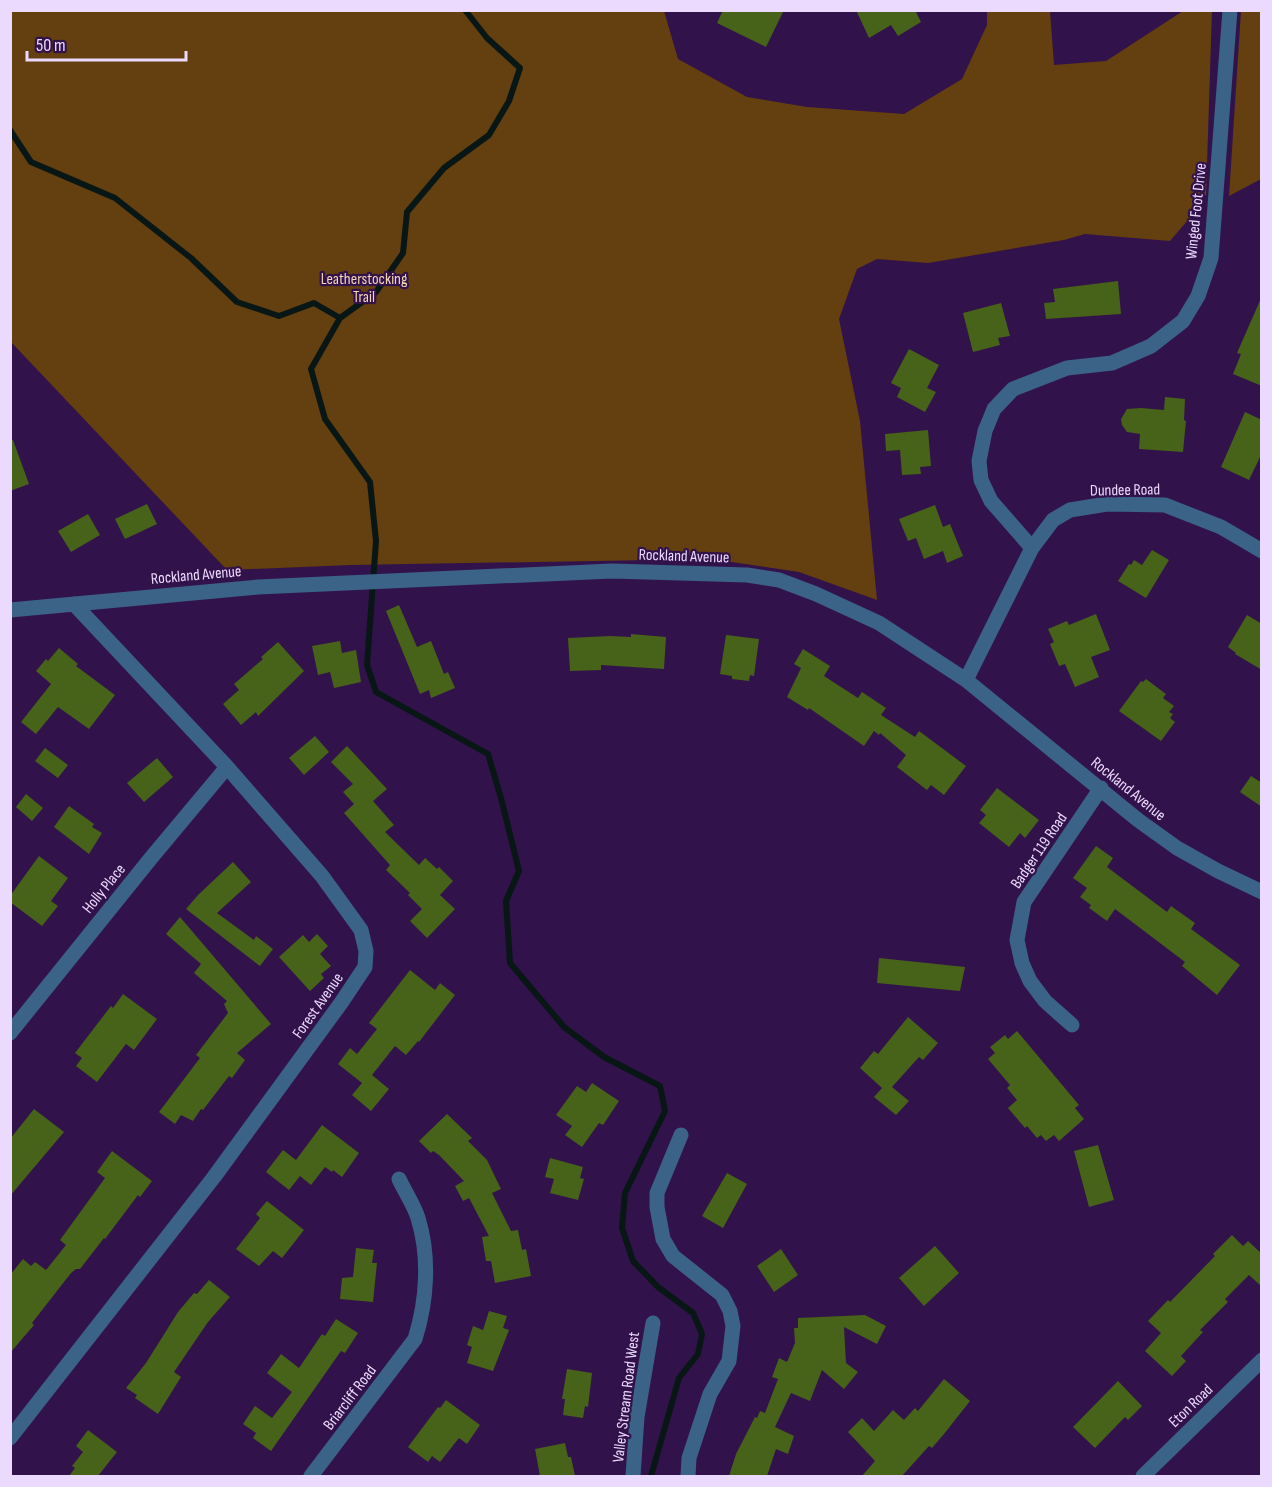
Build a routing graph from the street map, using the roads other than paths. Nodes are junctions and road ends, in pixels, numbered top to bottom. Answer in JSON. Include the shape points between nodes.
{"nodes":[{"id":1,"x":1230,"y":10,"type":"edge"},
{"id":2,"x":1032,"y":548,"type":"junction"},
{"id":3,"x":1261,"y":548,"type":"edge"},
{"id":4,"x":74,"y":604,"type":"junction"},
{"id":5,"x":13,"y":607,"type":"edge"},
{"id":6,"x":966,"y":680,"type":"junction"},
{"id":7,"x":226,"y":767,"type":"junction"},
{"id":8,"x":1101,"y":789,"type":"junction"},
{"id":9,"x":1262,"y":892,"type":"edge"},
{"id":10,"x":1072,"y":1025,"type":"dead end"},
{"id":11,"x":10,"y":1033,"type":"edge"},
{"id":12,"x":681,"y":1135,"type":"dead end"},
{"id":13,"x":399,"y":1179,"type":"dead end"},
{"id":14,"x":652,"y":1323,"type":"dead end"},
{"id":15,"x":1262,"y":1360,"type":"edge"},
{"id":16,"x":10,"y":1438,"type":"edge"},
{"id":17,"x":311,"y":1476,"type":"edge"},
{"id":18,"x":633,"y":1476,"type":"edge"},
{"id":19,"x":688,"y":1476,"type":"edge"},
{"id":20,"x":1143,"y":1476,"type":"edge"}],
"edges":[{"from":1,"to":2,"type":"street","name":"Winged Foot Drive","via":[[1211,258],[1198,296],[1183,321],[1151,346],[1112,363],[1066,368],[1013,389],[994,409],[984,431],[979,460],[981,480],[991,501]]},
{"from":2,"to":3,"type":"street","name":"Dundee Road","via":[[1053,520],[1070,510],[1119,504],[1165,505]]},
{"from":2,"to":6,"type":"street"},
{"from":4,"to":5,"type":"street","name":"Rockland Avenue"},
{"from":4,"to":6,"type":"street","name":"Rockland Avenue","via":[[258,587],[612,571],[747,575],[816,594],[879,623]]},
{"from":4,"to":7,"type":"street","name":"Forest Avenue"},
{"from":6,"to":8,"type":"street","name":"Rockland Avenue"},
{"from":7,"to":11,"type":"street","name":"Holly Place"},
{"from":7,"to":16,"type":"street","name":"Forest Avenue","via":[[322,876],[361,930],[365,967],[214,1177]]},
{"from":8,"to":9,"type":"street","name":"Rockland Avenue","via":[[1177,848]]},
{"from":8,"to":10,"type":"street","name":"Badger 119 Road","via":[[1024,902],[1017,940],[1030,981]]},
{"from":12,"to":19,"type":"street","via":[[657,1192],[663,1239],[673,1256],[722,1295],[733,1326],[729,1360],[711,1394],[689,1458]]},
{"from":13,"to":17,"type":"street","name":"Briarcliff Road","via":[[417,1216],[424,1248],[422,1318],[415,1339]]},
{"from":14,"to":18,"type":"street","name":"Valley Stream Road West","via":[[637,1417]]},
{"from":15,"to":20,"type":"street","name":"Eton Road"}]}
